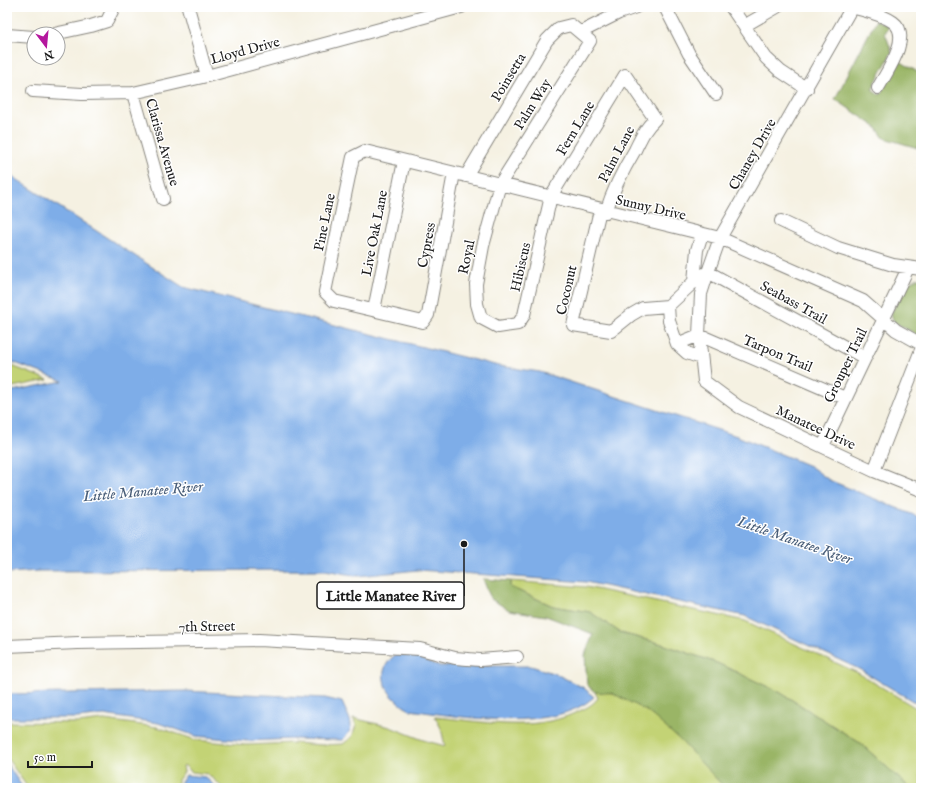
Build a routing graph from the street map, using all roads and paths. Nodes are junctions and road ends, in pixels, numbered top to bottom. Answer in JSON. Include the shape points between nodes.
{"nodes":[{"id":1,"x":114,"y":7,"type":"edge"},
{"id":2,"x":188,"y":7,"type":"edge"},
{"id":3,"x":461,"y":7,"type":"edge"},
{"id":4,"x":636,"y":7,"type":"edge"},
{"id":5,"x":665,"y":7,"type":"edge"},
{"id":6,"x":731,"y":7,"type":"edge"},
{"id":7,"x":777,"y":7,"type":"edge"},
{"id":8,"x":852,"y":7,"type":"edge"},
{"id":9,"x":744,"y":26,"type":"junction"},
{"id":10,"x":66,"y":31,"type":"edge"},
{"id":11,"x":581,"y":32,"type":"junction"},
{"id":12,"x":7,"y":35,"type":"edge"},
{"id":13,"x":26,"y":36,"type":"edge"},
{"id":14,"x":590,"y":41,"type":"joint"},
{"id":15,"x":625,"y":75,"type":"joint"},
{"id":16,"x":207,"y":76,"type":"junction"},
{"id":17,"x":878,"y":88,"type":"dead end"},
{"id":18,"x":807,"y":89,"type":"junction"},
{"id":19,"x":33,"y":91,"type":"dead end"},
{"id":20,"x":133,"y":93,"type":"junction"},
{"id":21,"x":716,"y":94,"type":"dead end"},
{"id":22,"x":353,"y":157,"type":"joint"},
{"id":23,"x":404,"y":161,"type":"junction"},
{"id":24,"x":454,"y":173,"type":"junction"},
{"id":25,"x":466,"y":176,"type":"junction"},
{"id":26,"x":500,"y":184,"type":"junction"},
{"id":27,"x":551,"y":196,"type":"junction"},
{"id":28,"x":163,"y":199,"type":"dead end"},
{"id":29,"x":603,"y":211,"type":"junction"},
{"id":30,"x":781,"y":221,"type":"dead end"},
{"id":31,"x":702,"y":234,"type":"junction"},
{"id":32,"x":720,"y":238,"type":"junction"},
{"id":33,"x":908,"y":268,"type":"junction"},
{"id":34,"x":921,"y":270,"type":"edge"},
{"id":35,"x":708,"y":272,"type":"junction"},
{"id":36,"x":694,"y":281,"type":"junction"},
{"id":37,"x":668,"y":306,"type":"junction"},
{"id":38,"x":374,"y":310,"type":"junction"},
{"id":39,"x":884,"y":319,"type":"junction"},
{"id":40,"x":498,"y":326,"type":"joint"},
{"id":41,"x":700,"y":335,"type":"junction"},
{"id":42,"x":677,"y":344,"type":"junction"},
{"id":43,"x":921,"y":344,"type":"edge"},
{"id":44,"x":921,"y":350,"type":"edge"},
{"id":45,"x":701,"y":358,"type":"junction"},
{"id":46,"x":865,"y":358,"type":"junction"},
{"id":47,"x":704,"y":381,"type":"joint"},
{"id":48,"x":845,"y":398,"type":"junction"},
{"id":49,"x":823,"y":446,"type":"junction"},
{"id":50,"x":874,"y":471,"type":"junction"},
{"id":51,"x":920,"y":488,"type":"edge"},
{"id":52,"x":7,"y":646,"type":"edge"},
{"id":53,"x":517,"y":657,"type":"dead end"}],
"edges":[{"from":1,"to":10,"type":"street","via":[[107,20]]},
{"from":2,"to":16,"type":"street"},
{"from":3,"to":16,"type":"street","name":"Lloyd Drive"},
{"from":4,"to":11,"type":"street"},
{"from":5,"to":21,"type":"street","via":[[689,54]]},
{"from":6,"to":9,"type":"street"},
{"from":7,"to":9,"type":"street"},
{"from":8,"to":17,"type":"street","via":[[892,21],[899,30],[901,42]]},
{"from":8,"to":18,"type":"street","name":"Chaney Drive"},
{"from":9,"to":18,"type":"street","via":[[766,58]]},
{"from":11,"to":14,"type":"street","name":"Poinsetta"},
{"from":11,"to":25,"type":"street","name":"Poinsetta","via":[[571,25],[560,28],[547,40]]},
{"from":12,"to":13,"type":"street"},
{"from":14,"to":26,"type":"street","name":"Palm Way"},
{"from":15,"to":27,"type":"street","name":"Fern Lane"},
{"from":15,"to":29,"type":"street","name":"Palm Lane","via":[[655,119],[642,133]]},
{"from":16,"to":20,"type":"street","name":"Lloyd Drive"},
{"from":18,"to":32,"type":"street","name":"Chaney Drive"},
{"from":19,"to":20,"type":"street","name":"Lloyd Drive","via":[[82,94]]},
{"from":20,"to":28,"type":"street","name":"Clarissa Avenue"},
{"from":22,"to":23,"type":"street","name":"Sunny Drive","via":[[365,151]]},
{"from":22,"to":38,"type":"street","name":"Pine Lane","via":[[325,292],[334,301]]},
{"from":23,"to":24,"type":"street","name":"Sunny Drive"},
{"from":23,"to":38,"type":"street","name":"Live Oak Lane"},
{"from":24,"to":25,"type":"street","name":"Sunny Drive"},
{"from":24,"to":38,"type":"street","name":"Cypress","via":[[428,315],[423,322]]},
{"from":25,"to":26,"type":"street","name":"Sunny Drive"},
{"from":26,"to":27,"type":"street","name":"Sunny Drive"},
{"from":26,"to":40,"type":"street","name":"Royal","via":[[483,246],[476,284],[481,318]]},
{"from":27,"to":29,"type":"street","name":"Sunny Drive"},
{"from":27,"to":40,"type":"street","name":"Hibiscus","via":[[524,316],[518,324]]},
{"from":29,"to":31,"type":"street","name":"Sunny Drive"},
{"from":29,"to":37,"type":"street","name":"Coconut","via":[[573,325],[611,331],[643,308]]},
{"from":30,"to":33,"type":"street","via":[[838,248]]},
{"from":31,"to":32,"type":"street","name":"Sunny Drive"},
{"from":31,"to":36,"type":"street"},
{"from":32,"to":35,"type":"street","name":"Chaney Drive"},
{"from":32,"to":39,"type":"street","name":"Sunny Drive","via":[[863,301]]},
{"from":33,"to":34,"type":"street"},
{"from":33,"to":39,"type":"street","name":"Grouper Trail"},
{"from":35,"to":36,"type":"street"},
{"from":35,"to":41,"type":"street","name":"Chaney Drive","via":[[701,294]]},
{"from":35,"to":46,"type":"street","name":"Seabass Trail"},
{"from":36,"to":37,"type":"street"},
{"from":37,"to":42,"type":"street","via":[[669,321]]},
{"from":39,"to":43,"type":"street","name":"Sunny Drive","via":[[896,330]]},
{"from":39,"to":46,"type":"street","name":"Grouper Trail"},
{"from":41,"to":42,"type":"street"},
{"from":41,"to":45,"type":"street","name":"Chaney Drive"},
{"from":41,"to":48,"type":"street","name":"Tarpon Trail"},
{"from":42,"to":45,"type":"street","via":[[687,353]]},
{"from":44,"to":50,"type":"street"},
{"from":45,"to":47,"type":"street","name":"Chaney Drive"},
{"from":46,"to":48,"type":"street","name":"Grouper Trail"},
{"from":47,"to":49,"type":"street","name":"Manatee Drive","via":[[739,407]]},
{"from":48,"to":49,"type":"street","name":"Grouper Trail"},
{"from":49,"to":50,"type":"street","name":"Manatee Drive"},
{"from":50,"to":51,"type":"street","name":"Manatee Drive"},
{"from":52,"to":53,"type":"street","name":"7th Street","via":[[259,640],[420,649],[455,658],[480,660]]}]}
